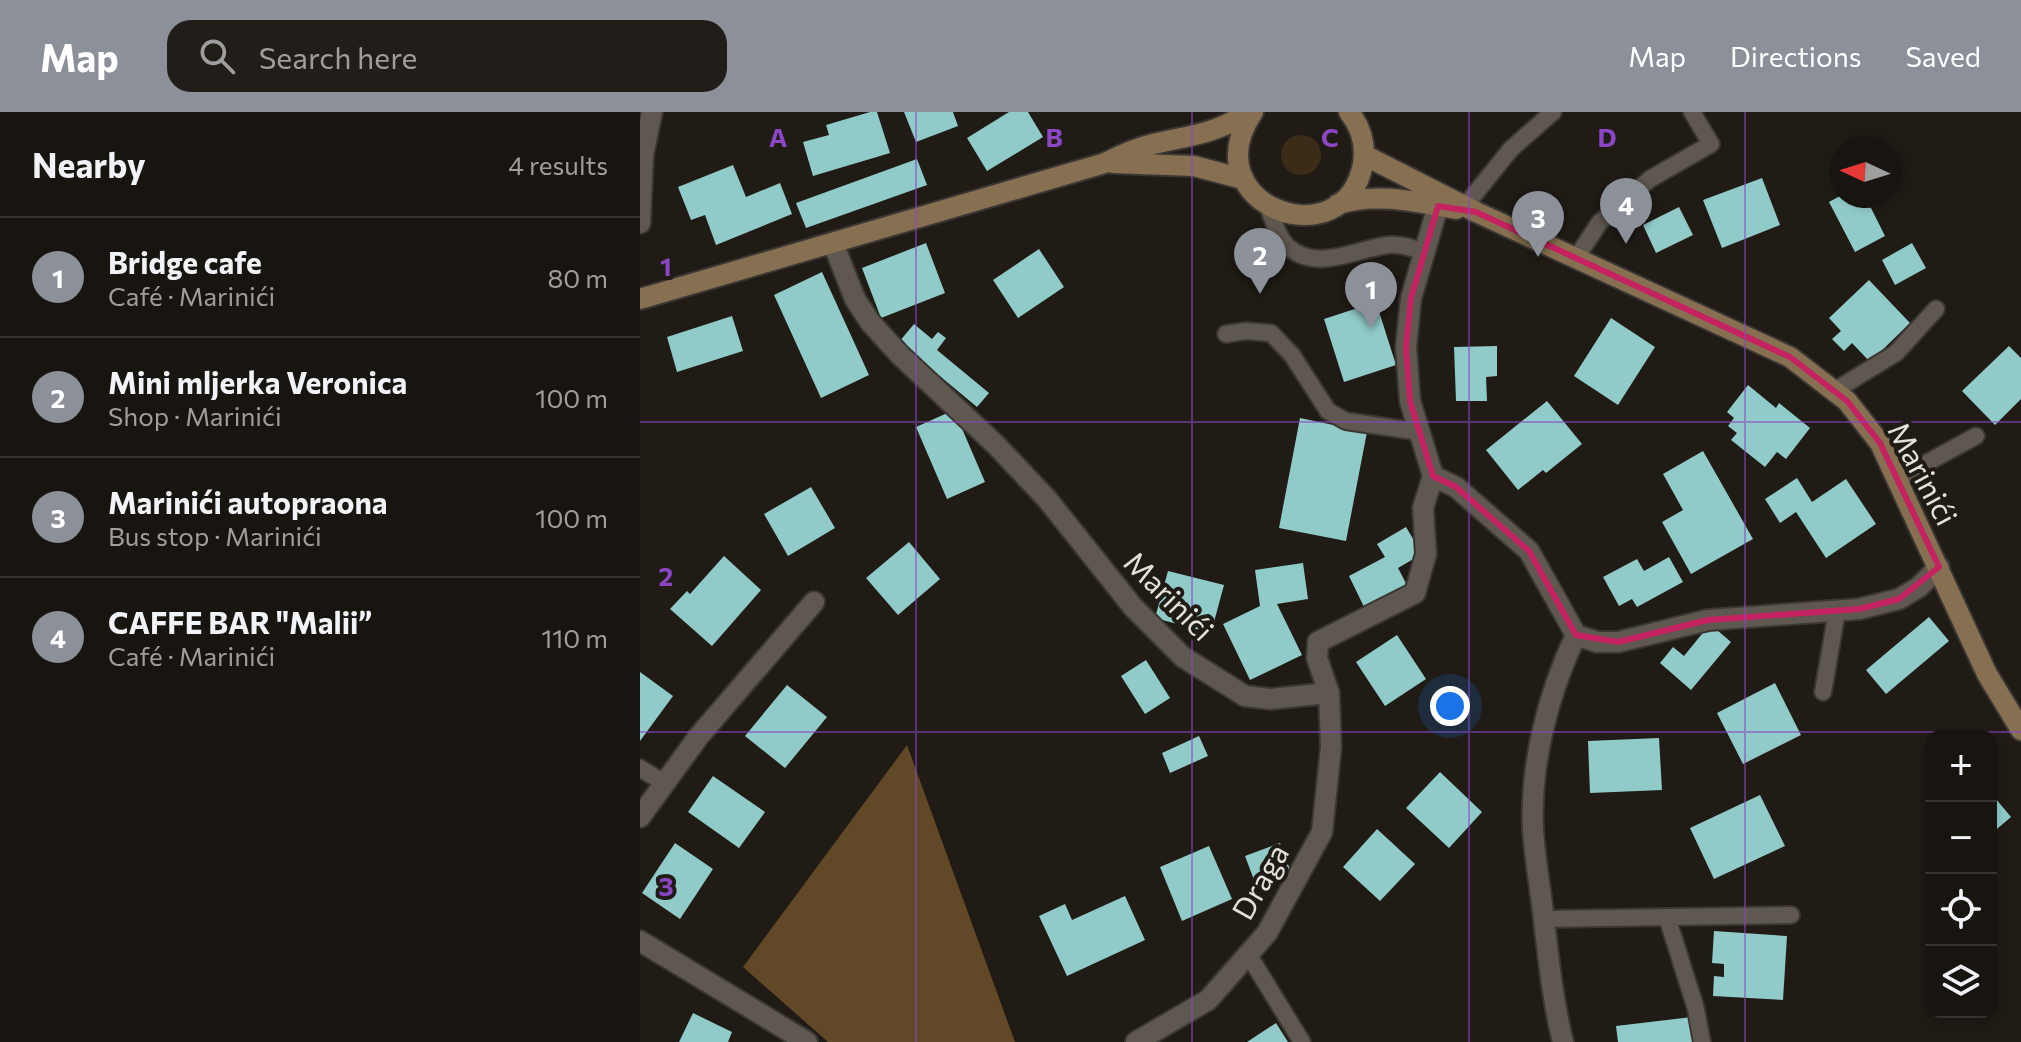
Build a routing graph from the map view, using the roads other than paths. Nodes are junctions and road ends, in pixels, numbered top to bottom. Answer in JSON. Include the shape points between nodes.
{"nodes":[{"id":1,"x":652,"y":112,"type":"edge"},
{"id":2,"x":1252,"y":112,"type":"edge"},
{"id":3,"x":1349,"y":112,"type":"edge"},
{"id":4,"x":1366,"y":112,"type":"edge"},
{"id":5,"x":1553,"y":112,"type":"edge"},
{"id":6,"x":1692,"y":112,"type":"edge"},
{"id":7,"x":1362,"y":134,"type":"junction"},
{"id":8,"x":1364,"y":155,"type":"junction"},
{"id":9,"x":1105,"y":163,"type":"junction"},
{"id":10,"x":1243,"y":179,"type":"junction"},
{"id":11,"x":1338,"y":204,"type":"junction"},
{"id":12,"x":1438,"y":206,"type":"junction"},
{"id":13,"x":1268,"y":207,"type":"junction"},
{"id":14,"x":1470,"y":209,"type":"junction"},
{"id":15,"x":640,"y":223,"type":"edge"},
{"id":16,"x":833,"y":243,"type":"junction"},
{"id":17,"x":1425,"y":252,"type":"junction"},
{"id":18,"x":1576,"y":258,"type":"junction"},
{"id":19,"x":640,"y":299,"type":"edge"},
{"id":20,"x":1936,"y":309,"type":"dead end"},
{"id":21,"x":1226,"y":334,"type":"dead end"},
{"id":22,"x":1834,"y":391,"type":"junction"},
{"id":23,"x":1420,"y":432,"type":"junction"},
{"id":24,"x":1976,"y":436,"type":"dead end"},
{"id":25,"x":1433,"y":476,"type":"junction"},
{"id":26,"x":1897,"y":479,"type":"junction"},
{"id":27,"x":1939,"y":567,"type":"junction"},
{"id":28,"x":814,"y":602,"type":"dead end"},
{"id":29,"x":1837,"y":611,"type":"junction"},
{"id":30,"x":1576,"y":635,"type":"junction"},
{"id":31,"x":1823,"y":692,"type":"dead end"},
{"id":32,"x":1329,"y":693,"type":"junction"},
{"id":33,"x":2021,"y":730,"type":"edge"},
{"id":34,"x":640,"y":768,"type":"edge"},
{"id":35,"x":664,"y":783,"type":"junction"},
{"id":36,"x":640,"y":817,"type":"edge"},
{"id":37,"x":1791,"y":915,"type":"dead end"},
{"id":38,"x":1667,"y":917,"type":"junction"},
{"id":39,"x":1544,"y":919,"type":"junction"},
{"id":40,"x":640,"y":941,"type":"edge"},
{"id":41,"x":1248,"y":954,"type":"junction"},
{"id":42,"x":807,"y":1042,"type":"edge"},
{"id":43,"x":1136,"y":1042,"type":"edge"},
{"id":44,"x":1302,"y":1042,"type":"edge"},
{"id":45,"x":1563,"y":1042,"type":"edge"},
{"id":46,"x":1702,"y":1042,"type":"edge"}],
"edges":[{"from":1,"to":15,"type":"street","via":[[643,155]]},
{"from":2,"to":9,"type":"main road","via":[[1206,134],[1153,144]]},
{"from":2,"to":10,"type":"main road","via":[[1239,143]]},
{"from":3,"to":7,"type":"main road"},
{"from":4,"to":7,"type":"main road"},
{"from":5,"to":14,"type":"lane","via":[[1511,149]]},
{"from":6,"to":18,"type":"lane","via":[[1711,144],[1650,179],[1600,222]]},
{"from":7,"to":8,"type":"main road"},
{"from":8,"to":11,"type":"main road","via":[[1352,191]]},
{"from":8,"to":14,"type":"main road","name":"Marinići"},
{"from":9,"to":10,"type":"main road","via":[[1194,166]]},
{"from":9,"to":16,"type":"main road"},
{"from":10,"to":13,"type":"main road"},
{"from":11,"to":12,"type":"main road","name":"Marinići","via":[[1374,198]]},
{"from":11,"to":13,"type":"main road","name":"Marinići","via":[[1303,216]]},
{"from":12,"to":14,"type":"main road","name":"Marinići"},
{"from":12,"to":17,"type":"street"},
{"from":13,"to":17,"type":"lane","via":[[1279,236],[1304,256],[1330,259],[1390,245]]},
{"from":14,"to":18,"type":"main road","name":"Marinići"},
{"from":16,"to":19,"type":"main road"},
{"from":16,"to":32,"type":"street","name":"Marinići","via":[[870,322],[1047,499],[1133,607],[1183,657],[1245,696]]},
{"from":17,"to":23,"type":"street","via":[[1411,298],[1406,347],[1410,401]]},
{"from":18,"to":22,"type":"main road","name":"Marinići","via":[[1790,357]]},
{"from":20,"to":22,"type":"lane","via":[[1896,353]]},
{"from":21,"to":23,"type":"lane","via":[[1271,333],[1328,411],[1346,421]]},
{"from":22,"to":26,"type":"main road","name":"Marinići","via":[[1880,443]]},
{"from":23,"to":25,"type":"street"},
{"from":24,"to":26,"type":"lane"},
{"from":25,"to":30,"type":"street","via":[[1456,487],[1529,551]]},
{"from":25,"to":32,"type":"street","via":[[1423,508],[1426,554],[1415,593],[1318,642],[1317,658]]},
{"from":26,"to":27,"type":"main road","name":"Marinići"},
{"from":27,"to":29,"type":"street","name":"Marinići","via":[[1899,599]]},
{"from":27,"to":33,"type":"main road","via":[[1987,674]]},
{"from":28,"to":35,"type":"street"},
{"from":29,"to":30,"type":"street","name":"Marinići","via":[[1708,620],[1618,642]]},
{"from":29,"to":31,"type":"lane"},
{"from":30,"to":39,"type":"street","via":[[1550,706],[1537,766],[1533,829]]},
{"from":32,"to":41,"type":"street","name":"Draga","via":[[1331,747],[1322,832],[1267,933]]},
{"from":34,"to":35,"type":"lane"},
{"from":35,"to":36,"type":"street"},
{"from":37,"to":38,"type":"lane"},
{"from":38,"to":39,"type":"lane"},
{"from":38,"to":46,"type":"lane"},
{"from":39,"to":45,"type":"street"},
{"from":40,"to":42,"type":"street"},
{"from":41,"to":43,"type":"street","name":"Draga","via":[[1208,1000]]},
{"from":41,"to":44,"type":"lane"}]}
